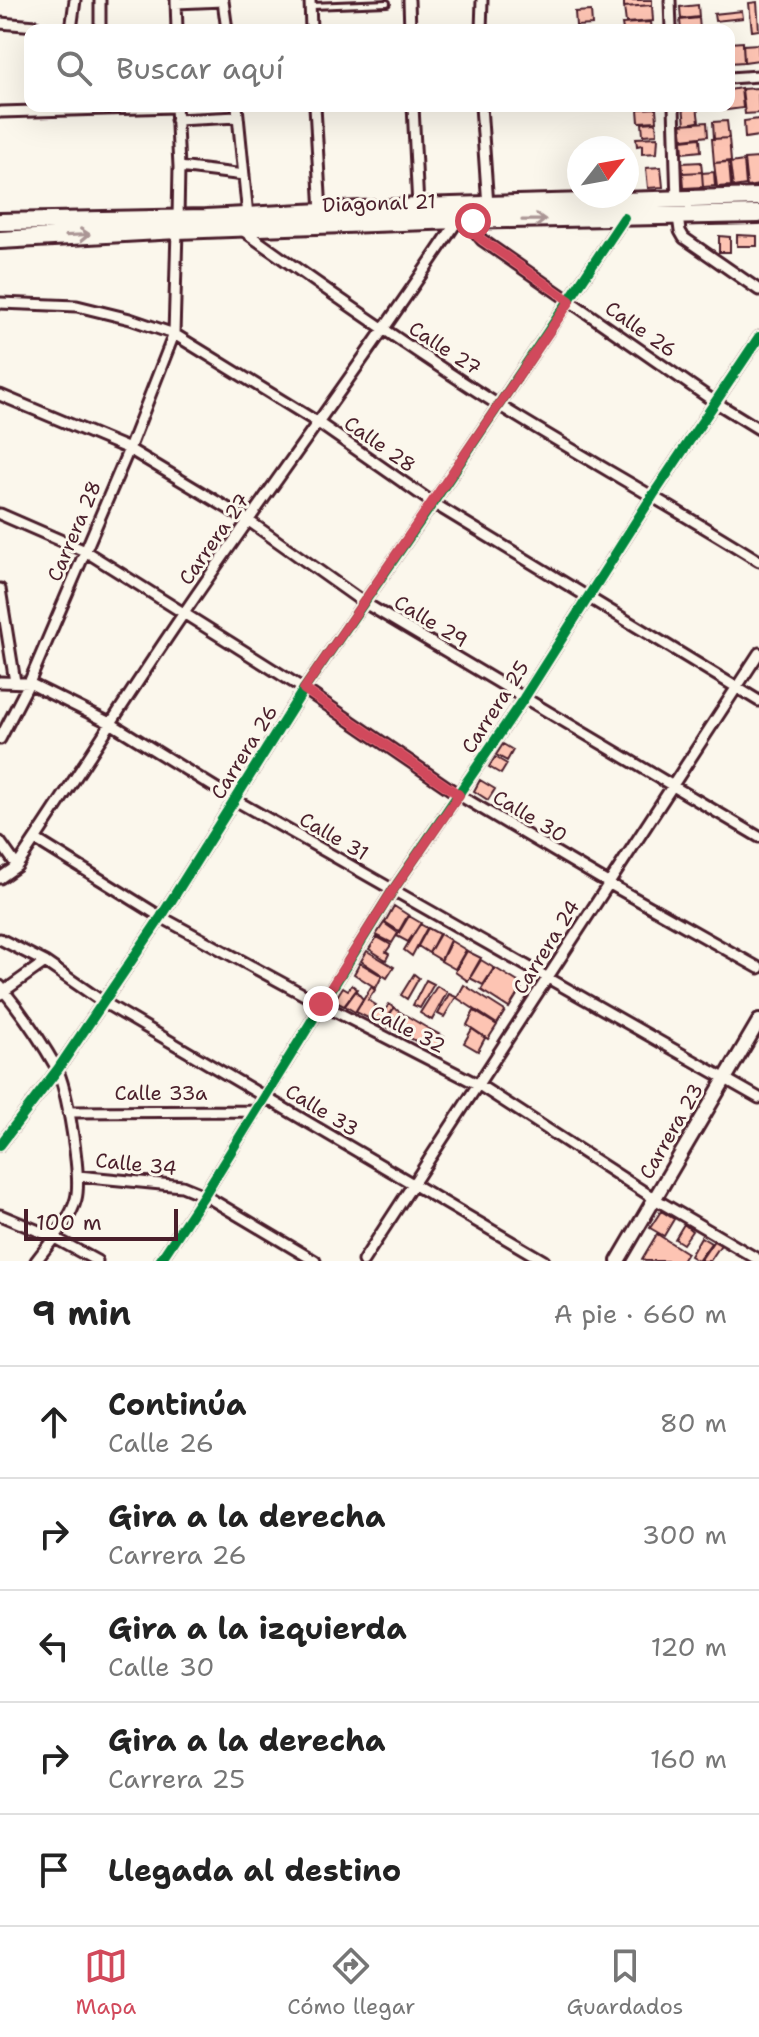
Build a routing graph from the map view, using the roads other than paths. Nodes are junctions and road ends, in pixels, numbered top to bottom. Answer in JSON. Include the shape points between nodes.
{"nodes":[{"id":1,"x":75,"y":0,"type":"edge"},
{"id":2,"x":100,"y":0,"type":"edge"},
{"id":3,"x":409,"y":0,"type":"edge"},
{"id":4,"x":482,"y":0,"type":"edge"},
{"id":5,"x":670,"y":0,"type":"edge"},
{"id":6,"x":176,"y":2,"type":"edge"},
{"id":7,"x":310,"y":3,"type":"edge"},
{"id":8,"x":387,"y":3,"type":"dead end"},
{"id":9,"x":0,"y":23,"type":"edge"},
{"id":10,"x":72,"y":24,"type":"edge"},
{"id":11,"x":100,"y":24,"type":"edge"},
{"id":12,"x":177,"y":24,"type":"edge"},
{"id":13,"x":226,"y":24,"type":"edge"},
{"id":14,"x":311,"y":24,"type":"edge"},
{"id":15,"x":410,"y":24,"type":"edge"},
{"id":16,"x":481,"y":24,"type":"edge"},
{"id":17,"x":671,"y":24,"type":"edge"},
{"id":18,"x":24,"y":25,"type":"edge"},
{"id":19,"x":759,"y":76,"type":"edge"},
{"id":20,"x":735,"y":78,"type":"edge"},
{"id":21,"x":24,"y":111,"type":"edge"},
{"id":22,"x":0,"y":112,"type":"edge"},
{"id":23,"x":176,"y":112,"type":"edge"},
{"id":24,"x":230,"y":112,"type":"edge"},
{"id":25,"x":237,"y":112,"type":"edge"},
{"id":26,"x":315,"y":112,"type":"edge"},
{"id":27,"x":413,"y":112,"type":"edge"},
{"id":28,"x":481,"y":112,"type":"edge"},
{"id":29,"x":674,"y":112,"type":"edge"},
{"id":30,"x":176,"y":120,"type":"junction"},
{"id":31,"x":179,"y":167,"type":"junction"},
{"id":32,"x":244,"y":175,"type":"junction"},
{"id":33,"x":759,"y":197,"type":"edge"},
{"id":34,"x":488,"y":206,"type":"junction"},
{"id":35,"x":418,"y":207,"type":"junction"},
{"id":36,"x":678,"y":209,"type":"junction"},
{"id":37,"x":321,"y":213,"type":"junction"},
{"id":38,"x":759,"y":214,"type":"edge"},
{"id":39,"x":624,"y":218,"type":"junction"},
{"id":40,"x":466,"y":220,"type":"junction"},
{"id":41,"x":0,"y":222,"type":"edge"},
{"id":42,"x":244,"y":223,"type":"junction"},
{"id":43,"x":178,"y":224,"type":"junction"},
{"id":44,"x":0,"y":240,"type":"edge"},
{"id":45,"x":759,"y":290,"type":"edge"},
{"id":46,"x":570,"y":301,"type":"junction"},
{"id":47,"x":0,"y":303,"type":"edge"},
{"id":48,"x":385,"y":330,"type":"junction"},
{"id":49,"x":174,"y":334,"type":"junction"},
{"id":50,"x":759,"y":337,"type":"edge"},
{"id":51,"x":0,"y":395,"type":"edge"},
{"id":52,"x":715,"y":402,"type":"junction"},
{"id":53,"x":498,"y":405,"type":"junction"},
{"id":54,"x":317,"y":422,"type":"junction"},
{"id":55,"x":759,"y":429,"type":"edge"},
{"id":56,"x":129,"y":449,"type":"junction"},
{"id":57,"x":653,"y":495,"type":"junction"},
{"id":58,"x":433,"y":503,"type":"junction"},
{"id":59,"x":0,"y":514,"type":"edge"},
{"id":60,"x":249,"y":521,"type":"junction"},
{"id":61,"x":85,"y":551,"type":"junction"},
{"id":62,"x":759,"y":561,"type":"edge"},
{"id":63,"x":0,"y":589,"type":"edge"},
{"id":64,"x":587,"y":597,"type":"junction"},
{"id":65,"x":363,"y":602,"type":"junction"},
{"id":66,"x":2,"y":612,"type":"edge"},
{"id":67,"x":184,"y":613,"type":"junction"},
{"id":68,"x":759,"y":653,"type":"edge"},
{"id":69,"x":0,"y":682,"type":"edge"},
{"id":70,"x":15,"y":682,"type":"junction"},
{"id":71,"x":29,"y":683,"type":"junction"},
{"id":72,"x":736,"y":687,"type":"junction"},
{"id":73,"x":304,"y":689,"type":"junction"},
{"id":74,"x":524,"y":698,"type":"junction"},
{"id":75,"x":759,"y":701,"type":"edge"},
{"id":76,"x":112,"y":724,"type":"junction"},
{"id":77,"x":0,"y":739,"type":"edge"},
{"id":78,"x":672,"y":785,"type":"junction"},
{"id":79,"x":459,"y":795,"type":"junction"},
{"id":80,"x":235,"y":800,"type":"junction"},
{"id":81,"x":759,"y":837,"type":"edge"},
{"id":82,"x":35,"y":839,"type":"junction"},
{"id":83,"x":0,"y":842,"type":"edge"},
{"id":84,"x":17,"y":866,"type":"junction"},
{"id":85,"x":0,"y":878,"type":"edge"},
{"id":86,"x":608,"y":883,"type":"junction"},
{"id":87,"x":393,"y":890,"type":"junction"},
{"id":88,"x":161,"y":917,"type":"junction"},
{"id":89,"x":0,"y":939,"type":"edge"},
{"id":90,"x":45,"y":962,"type":"junction"},
{"id":91,"x":759,"y":968,"type":"edge"},
{"id":92,"x":548,"y":979,"type":"junction"},
{"id":93,"x":1,"y":990,"type":"edge"},
{"id":94,"x":103,"y":1002,"type":"junction"},
{"id":95,"x":321,"y":1004,"type":"junction"},
{"id":96,"x":759,"y":1021,"type":"edge"},
{"id":97,"x":58,"y":1069,"type":"junction"},
{"id":98,"x":725,"y":1077,"type":"junction"},
{"id":99,"x":479,"y":1085,"type":"junction"},
{"id":100,"x":263,"y":1096,"type":"junction"},
{"id":101,"x":759,"y":1098,"type":"edge"},
{"id":102,"x":255,"y":1111,"type":"junction"},
{"id":103,"x":68,"y":1112,"type":"junction"},
{"id":104,"x":0,"y":1145,"type":"edge"},
{"id":105,"x":78,"y":1176,"type":"junction"},
{"id":106,"x":412,"y":1185,"type":"junction"},
{"id":107,"x":204,"y":1195,"type":"junction"},
{"id":108,"x":655,"y":1199,"type":"junction"},
{"id":109,"x":0,"y":1215,"type":"edge"},
{"id":110,"x":53,"y":1237,"type":"junction"},
{"id":111,"x":759,"y":1260,"type":"edge"},
{"id":112,"x":36,"y":1261,"type":"edge"},
{"id":113,"x":97,"y":1261,"type":"edge"},
{"id":114,"x":160,"y":1261,"type":"edge"},
{"id":115,"x":315,"y":1261,"type":"edge"},
{"id":116,"x":363,"y":1261,"type":"edge"},
{"id":117,"x":544,"y":1261,"type":"edge"},
{"id":118,"x":618,"y":1261,"type":"edge"}],
"edges":[{"from":1,"to":10,"type":"street"},
{"from":2,"to":11,"type":"street"},
{"from":3,"to":15,"type":"street"},
{"from":4,"to":16,"type":"street"},
{"from":5,"to":17,"type":"street"},
{"from":6,"to":12,"type":"street"},
{"from":6,"to":13,"type":"street","via":[[223,1]]},
{"from":7,"to":8,"type":"lane"},
{"from":7,"to":14,"type":"street"},
{"from":9,"to":18,"type":"street"},
{"from":19,"to":20,"type":"street"},
{"from":21,"to":22,"type":"street"},
{"from":23,"to":30,"type":"street","name":"Carrera 28"},
{"from":24,"to":30,"type":"street"},
{"from":25,"to":32,"type":"street"},
{"from":26,"to":37,"type":"street"},
{"from":27,"to":35,"type":"street"},
{"from":28,"to":34,"type":"street"},
{"from":29,"to":36,"type":"street"},
{"from":30,"to":31,"type":"street","name":"Carrera 28"},
{"from":31,"to":32,"type":"street"},
{"from":31,"to":43,"type":"street","name":"Carrera 28"},
{"from":32,"to":42,"type":"street"},
{"from":33,"to":36,"type":"highway","name":"Diagonal 21"},
{"from":34,"to":35,"type":"highway","name":"Diagonal 21"},
{"from":34,"to":36,"type":"highway","name":"Diagonal 21"},
{"from":35,"to":37,"type":"highway","name":"Diagonal 21"},
{"from":36,"to":38,"type":"highway","name":"Diagonal 21"},
{"from":36,"to":39,"type":"highway","name":"Diagonal 21"},
{"from":36,"to":45,"type":"street","via":[[684,238]]},
{"from":37,"to":42,"type":"highway","name":"Diagonal 21"},
{"from":40,"to":39,"type":"highway","name":"Diagonal 21","one_way":true},
{"from":39,"to":46,"type":"street","name":"Carrera 26"},
{"from":40,"to":42,"type":"highway","name":"Diagonal 21"},
{"from":40,"to":46,"type":"street","name":"Calle 26","via":[[478,237]]},
{"from":40,"to":48,"type":"street","name":"Carrera 27"},
{"from":41,"to":43,"type":"highway","name":"Diagonal 21"},
{"from":42,"to":43,"type":"highway","name":"Diagonal 21"},
{"from":42,"to":48,"type":"street","name":"Calle 27"},
{"from":44,"to":43,"type":"highway","name":"Diagonal 21","one_way":true},
{"from":43,"to":49,"type":"street","name":"Carrera 28"},
{"from":46,"to":52,"type":"street","name":"Calle 26"},
{"from":46,"to":53,"type":"street","name":"Carrera 26"},
{"from":47,"to":49,"type":"street","name":"Calle 28","via":[[77,306]]},
{"from":48,"to":53,"type":"street","name":"Calle 27"},
{"from":48,"to":54,"type":"street","name":"Carrera 27"},
{"from":49,"to":54,"type":"street","name":"Calle 28"},
{"from":49,"to":56,"type":"street","name":"Carrera 28"},
{"from":50,"to":52,"type":"street","name":"Carrera 25"},
{"from":51,"to":56,"type":"street","name":"Calle 29"},
{"from":52,"to":55,"type":"street","name":"Calle 26"},
{"from":52,"to":57,"type":"street","name":"Carrera 25"},
{"from":53,"to":57,"type":"street","name":"Calle 27"},
{"from":53,"to":58,"type":"street","name":"Carrera 26"},
{"from":54,"to":58,"type":"street","name":"Calle 28"},
{"from":54,"to":60,"type":"street","name":"Carrera 27"},
{"from":56,"to":60,"type":"street","name":"Calle 29"},
{"from":56,"to":61,"type":"street","name":"Carrera 28"},
{"from":57,"to":62,"type":"street","name":"Calle 27"},
{"from":57,"to":64,"type":"street","name":"Carrera 25"},
{"from":58,"to":64,"type":"street","name":"Calle 28"},
{"from":58,"to":65,"type":"street","name":"Carrera 26"},
{"from":59,"to":61,"type":"street","name":"Calle 30"},
{"from":60,"to":65,"type":"street","name":"Calle 29"},
{"from":60,"to":67,"type":"street","name":"Carrera 27"},
{"from":61,"to":67,"type":"street","name":"Calle 30"},
{"from":61,"to":71,"type":"street","name":"Carrera 28"},
{"from":63,"to":66,"type":"street"},
{"from":64,"to":72,"type":"street","name":"Calle 28"},
{"from":64,"to":74,"type":"street","name":"Carrera 25"},
{"from":65,"to":73,"type":"street","name":"Carrera 26"},
{"from":65,"to":74,"type":"street","name":"Calle 29"},
{"from":66,"to":70,"type":"street"},
{"from":67,"to":73,"type":"street","name":"Calle 30"},
{"from":67,"to":76,"type":"street","name":"Carrera 27"},
{"from":68,"to":72,"type":"street","name":"Carrera 24"},
{"from":69,"to":70,"type":"street","name":"Calle 31"},
{"from":70,"to":71,"type":"street","name":"Calle 31"},
{"from":71,"to":76,"type":"street","name":"Calle 31"},
{"from":71,"to":77,"type":"street","name":"Carrera 28"},
{"from":72,"to":75,"type":"street","name":"Calle 28"},
{"from":72,"to":78,"type":"street","name":"Carrera 24"},
{"from":73,"to":79,"type":"street","name":"Calle 30"},
{"from":73,"to":80,"type":"street","name":"Carrera 26"},
{"from":74,"to":78,"type":"street","name":"Calle 29"},
{"from":74,"to":79,"type":"street","name":"Carrera 25"},
{"from":76,"to":80,"type":"street","name":"Calle 31"},
{"from":76,"to":82,"type":"street","name":"Carrera 27"},
{"from":78,"to":81,"type":"street","name":"Calle 29"},
{"from":78,"to":86,"type":"street","name":"Carrera 24"},
{"from":79,"to":86,"type":"street","name":"Calle 30"},
{"from":79,"to":87,"type":"street","name":"Carrera 25"},
{"from":80,"to":87,"type":"street","name":"Calle 31"},
{"from":80,"to":88,"type":"street","name":"Carrera 26"},
{"from":82,"to":84,"type":"street","name":"Carrera 27"},
{"from":82,"to":88,"type":"street","name":"Calle 32"},
{"from":83,"to":84,"type":"street"},
{"from":84,"to":85,"type":"street","name":"Carrera 27"},
{"from":86,"to":91,"type":"street","name":"Calle 30"},
{"from":86,"to":92,"type":"street","name":"Carrera 24"},
{"from":87,"to":92,"type":"street","name":"Calle 31"},
{"from":87,"to":95,"type":"street","name":"Carrera 25"},
{"from":88,"to":94,"type":"street","name":"Carrera 26"},
{"from":88,"to":95,"type":"street","name":"Calle 32"},
{"from":89,"to":90,"type":"street","name":"Calle 33"},
{"from":90,"to":93,"type":"street"},
{"from":90,"to":94,"type":"street","name":"Calle 33"},
{"from":92,"to":98,"type":"street","name":"Calle 31"},
{"from":92,"to":99,"type":"street","name":"Carrera 24"},
{"from":93,"to":97,"type":"street"},
{"from":94,"to":97,"type":"street","name":"Carrera 26"},
{"from":94,"to":100,"type":"street","name":"Calle 33"},
{"from":95,"to":99,"type":"street","name":"Calle 32"},
{"from":95,"to":100,"type":"street","name":"Carrera 25"},
{"from":96,"to":98,"type":"street","name":"Carrera 23"},
{"from":97,"to":103,"type":"street"},
{"from":97,"to":104,"type":"street","name":"Carrera 26"},
{"from":98,"to":101,"type":"street","name":"Calle 31"},
{"from":98,"to":108,"type":"street","name":"Carrera 23"},
{"from":99,"to":106,"type":"street","name":"Carrera 24"},
{"from":99,"to":108,"type":"street","name":"Calle 32"},
{"from":100,"to":102,"type":"street","name":"Carrera 25"},
{"from":100,"to":106,"type":"street","name":"Calle 33"},
{"from":102,"to":103,"type":"street","name":"Calle 33a"},
{"from":102,"to":107,"type":"street","name":"Carrera 25"},
{"from":103,"to":105,"type":"street"},
{"from":105,"to":107,"type":"street","name":"Calle 34","via":[[182,1186]]},
{"from":105,"to":110,"type":"street","via":[[72,1211]]},
{"from":106,"to":116,"type":"street","name":"Carrera 24"},
{"from":106,"to":117,"type":"street","name":"Calle 33"},
{"from":107,"to":114,"type":"street","name":"Carrera 25"},
{"from":107,"to":115,"type":"street","name":"Calle 34"},
{"from":108,"to":111,"type":"street","name":"Calle 32"},
{"from":108,"to":118,"type":"street","name":"Carrera 23"},
{"from":109,"to":110,"type":"street"},
{"from":110,"to":112,"type":"street"},
{"from":110,"to":113,"type":"street"}]}
